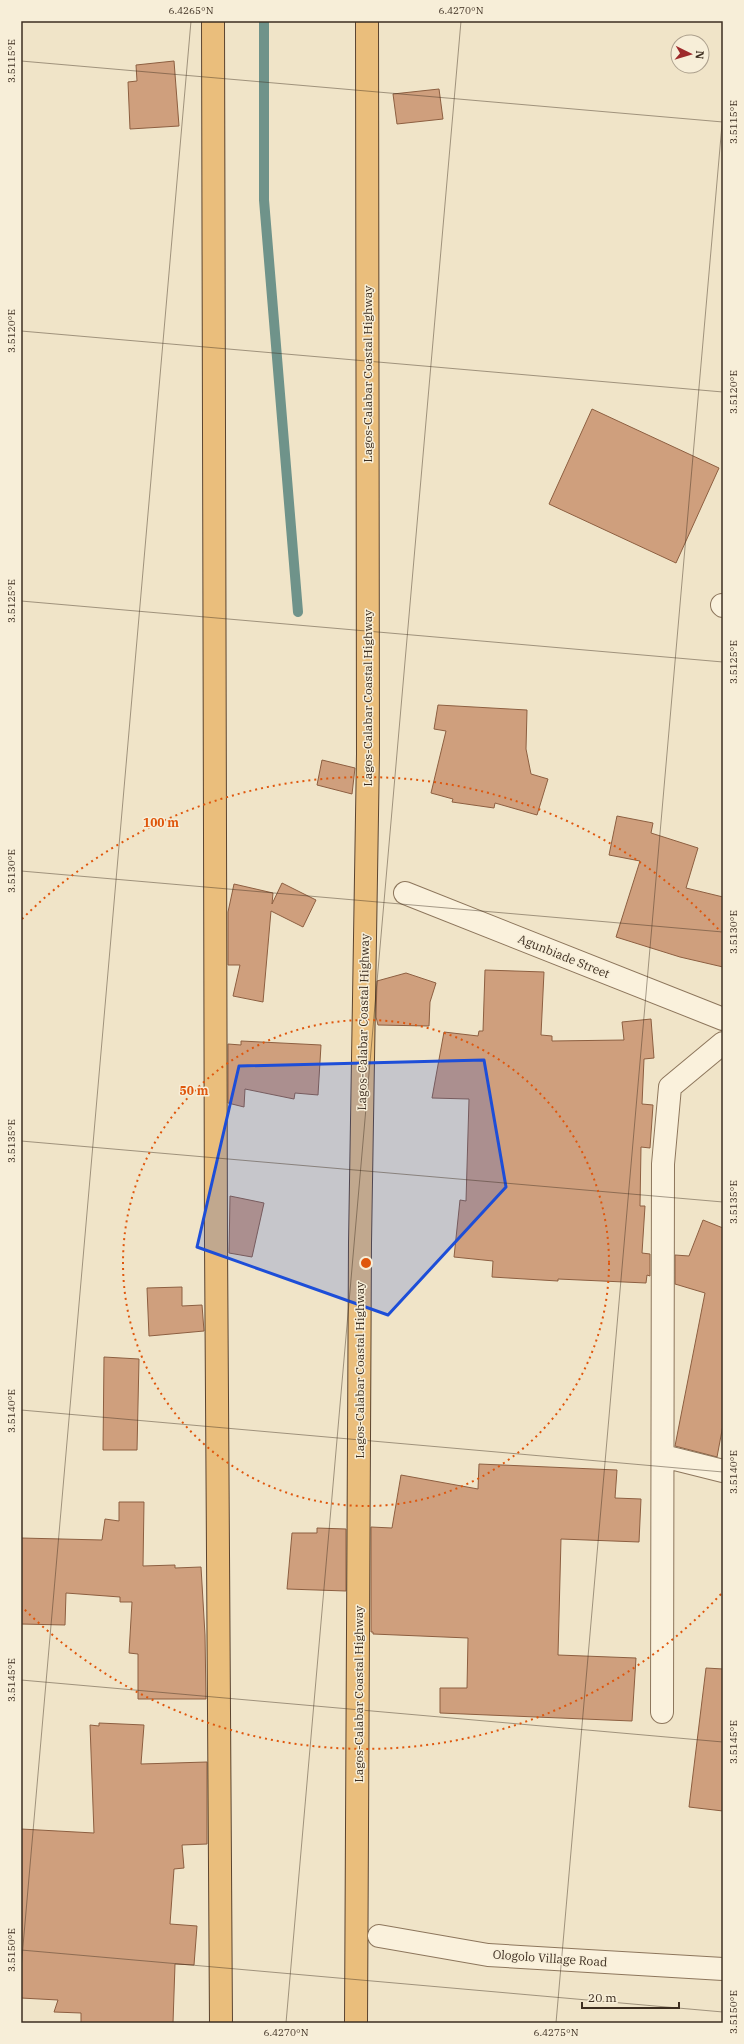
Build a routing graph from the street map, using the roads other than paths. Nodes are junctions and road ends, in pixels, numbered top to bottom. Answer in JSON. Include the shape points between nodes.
{"nodes":[{"id":1,"x":214,"y":21,"type":"edge"},
{"id":2,"x":367,"y":21,"type":"edge"},
{"id":3,"x":405,"y":894,"type":"dead end"},
{"id":4,"x":723,"y":1019,"type":"edge"},
{"id":5,"x":723,"y":1042,"type":"edge"},
{"id":6,"x":663,"y":1456,"type":"junction"},
{"id":7,"x":723,"y":1471,"type":"edge"},
{"id":8,"x":662,"y":1712,"type":"dead end"},
{"id":9,"x":379,"y":1936,"type":"dead end"},
{"id":10,"x":723,"y":1970,"type":"edge"},
{"id":11,"x":221,"y":2023,"type":"edge"},
{"id":12,"x":356,"y":2023,"type":"edge"}],
"edges":[{"from":1,"to":11,"type":"highway","via":[[216,1226]]},
{"from":2,"to":12,"type":"highway","name":"Lagos-Calabar Coastal Highway","via":[[368,754],[360,1243]]},
{"from":3,"to":4,"type":"street","name":"Agunbiade Street"},
{"from":5,"to":6,"type":"street","via":[[670,1087],[663,1164]]},
{"from":6,"to":7,"type":"street"},
{"from":6,"to":8,"type":"street"},
{"from":9,"to":10,"type":"street","name":"Ologolo Village Road","via":[[488,1954]]}]}
